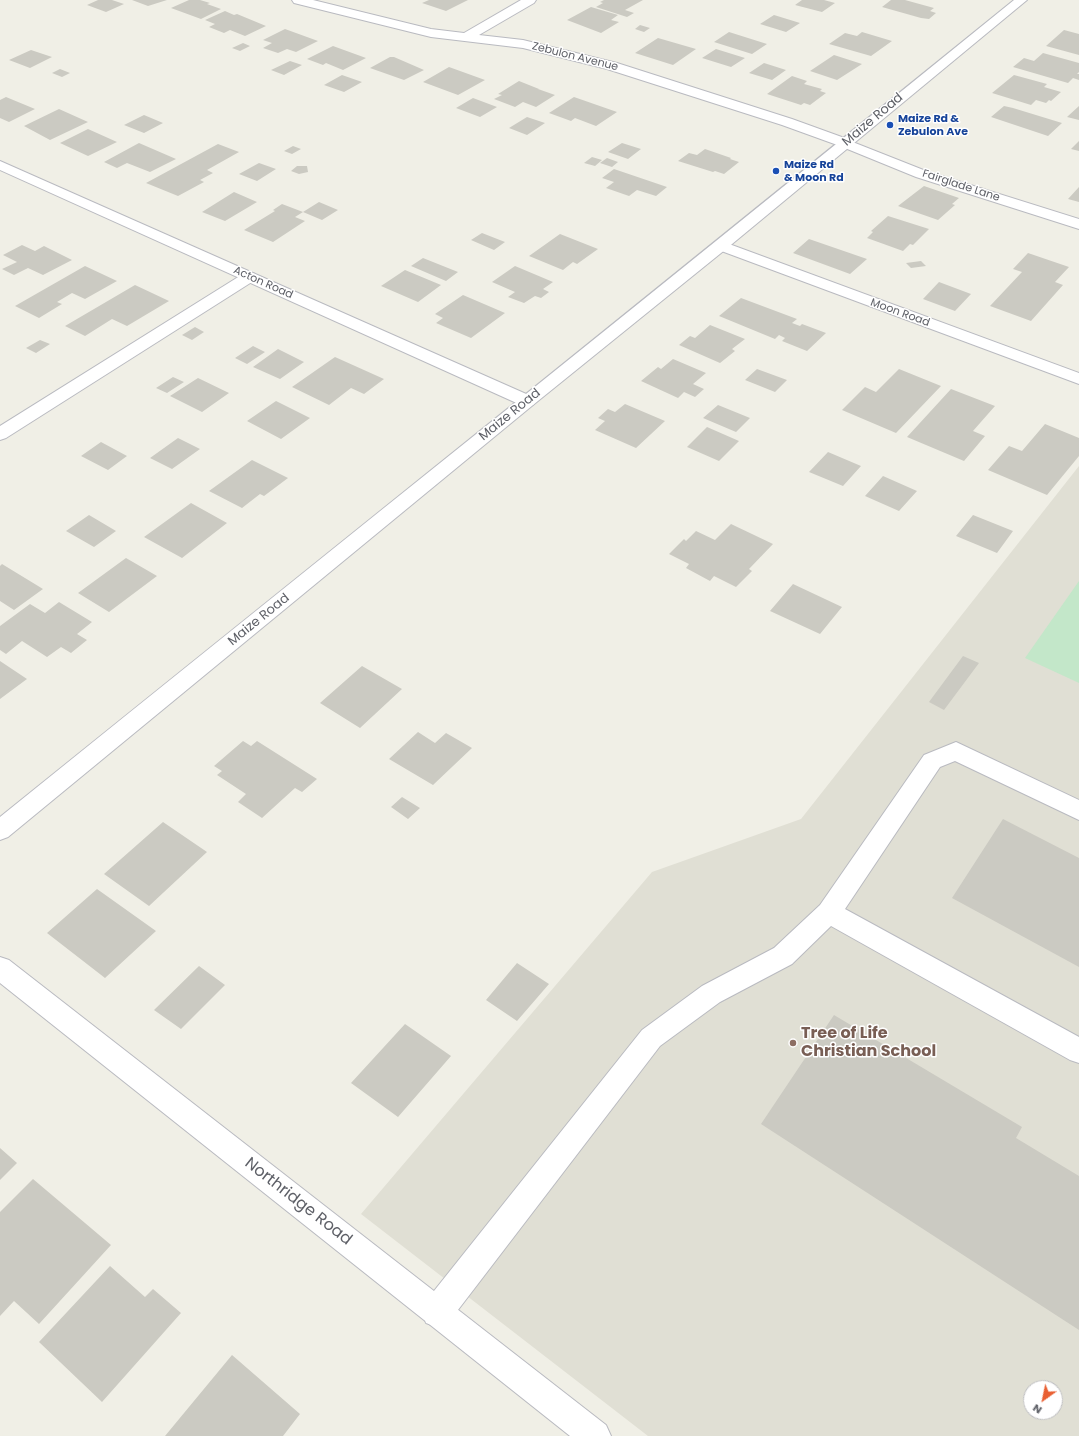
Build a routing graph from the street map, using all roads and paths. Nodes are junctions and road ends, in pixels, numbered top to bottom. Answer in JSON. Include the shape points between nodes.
{"nodes":[{"id":1,"x":298,"y":0,"type":"edge"},
{"id":2,"x":530,"y":0,"type":"edge"},
{"id":3,"x":1021,"y":0,"type":"edge"},
{"id":4,"x":467,"y":36,"type":"junction"},
{"id":5,"x":845,"y":143,"type":"junction"},
{"id":6,"x":0,"y":165,"type":"edge"},
{"id":7,"x":1079,"y":224,"type":"edge"},
{"id":8,"x":721,"y":246,"type":"junction"},
{"id":9,"x":249,"y":277,"type":"junction"},
{"id":10,"x":1079,"y":379,"type":"edge"},
{"id":11,"x":527,"y":401,"type":"junction"},
{"id":12,"x":0,"y":434,"type":"edge"},
{"id":13,"x":1079,"y":811,"type":"edge"},
{"id":14,"x":0,"y":830,"type":"edge"},
{"id":15,"x":829,"y":912,"type":"junction"},
{"id":16,"x":0,"y":968,"type":"edge"},
{"id":17,"x":1079,"y":1051,"type":"edge"},
{"id":18,"x":437,"y":1312,"type":"junction"},
{"id":19,"x":595,"y":1436,"type":"edge"}],
"edges":[{"from":1,"to":4,"type":"street","name":"Zebulon Avenue","via":[[431,33]]},
{"from":2,"to":4,"type":"street"},
{"from":3,"to":5,"type":"street","name":"Maize Road"},
{"from":4,"to":5,"type":"street","name":"Zebulon Avenue","via":[[523,44],[612,66]]},
{"from":5,"to":7,"type":"street","name":"Fairglade Lane","via":[[921,174]]},
{"from":5,"to":8,"type":"street","name":"Maize Road"},
{"from":6,"to":9,"type":"street","name":"Acton Road"},
{"from":8,"to":10,"type":"street","name":"Moon Road"},
{"from":8,"to":11,"type":"street","name":"Maize Road"},
{"from":9,"to":11,"type":"street","name":"Acton Road"},
{"from":9,"to":12,"type":"street"},
{"from":11,"to":14,"type":"street","name":"Maize Road"},
{"from":13,"to":15,"type":"street","via":[[956,751],[932,761]]},
{"from":15,"to":17,"type":"street"},
{"from":15,"to":18,"type":"street","via":[[783,956],[711,994],[651,1038]]},
{"from":16,"to":18,"type":"street","name":"Northridge Road"},
{"from":18,"to":19,"type":"street","name":"Northridge Road"}]}
